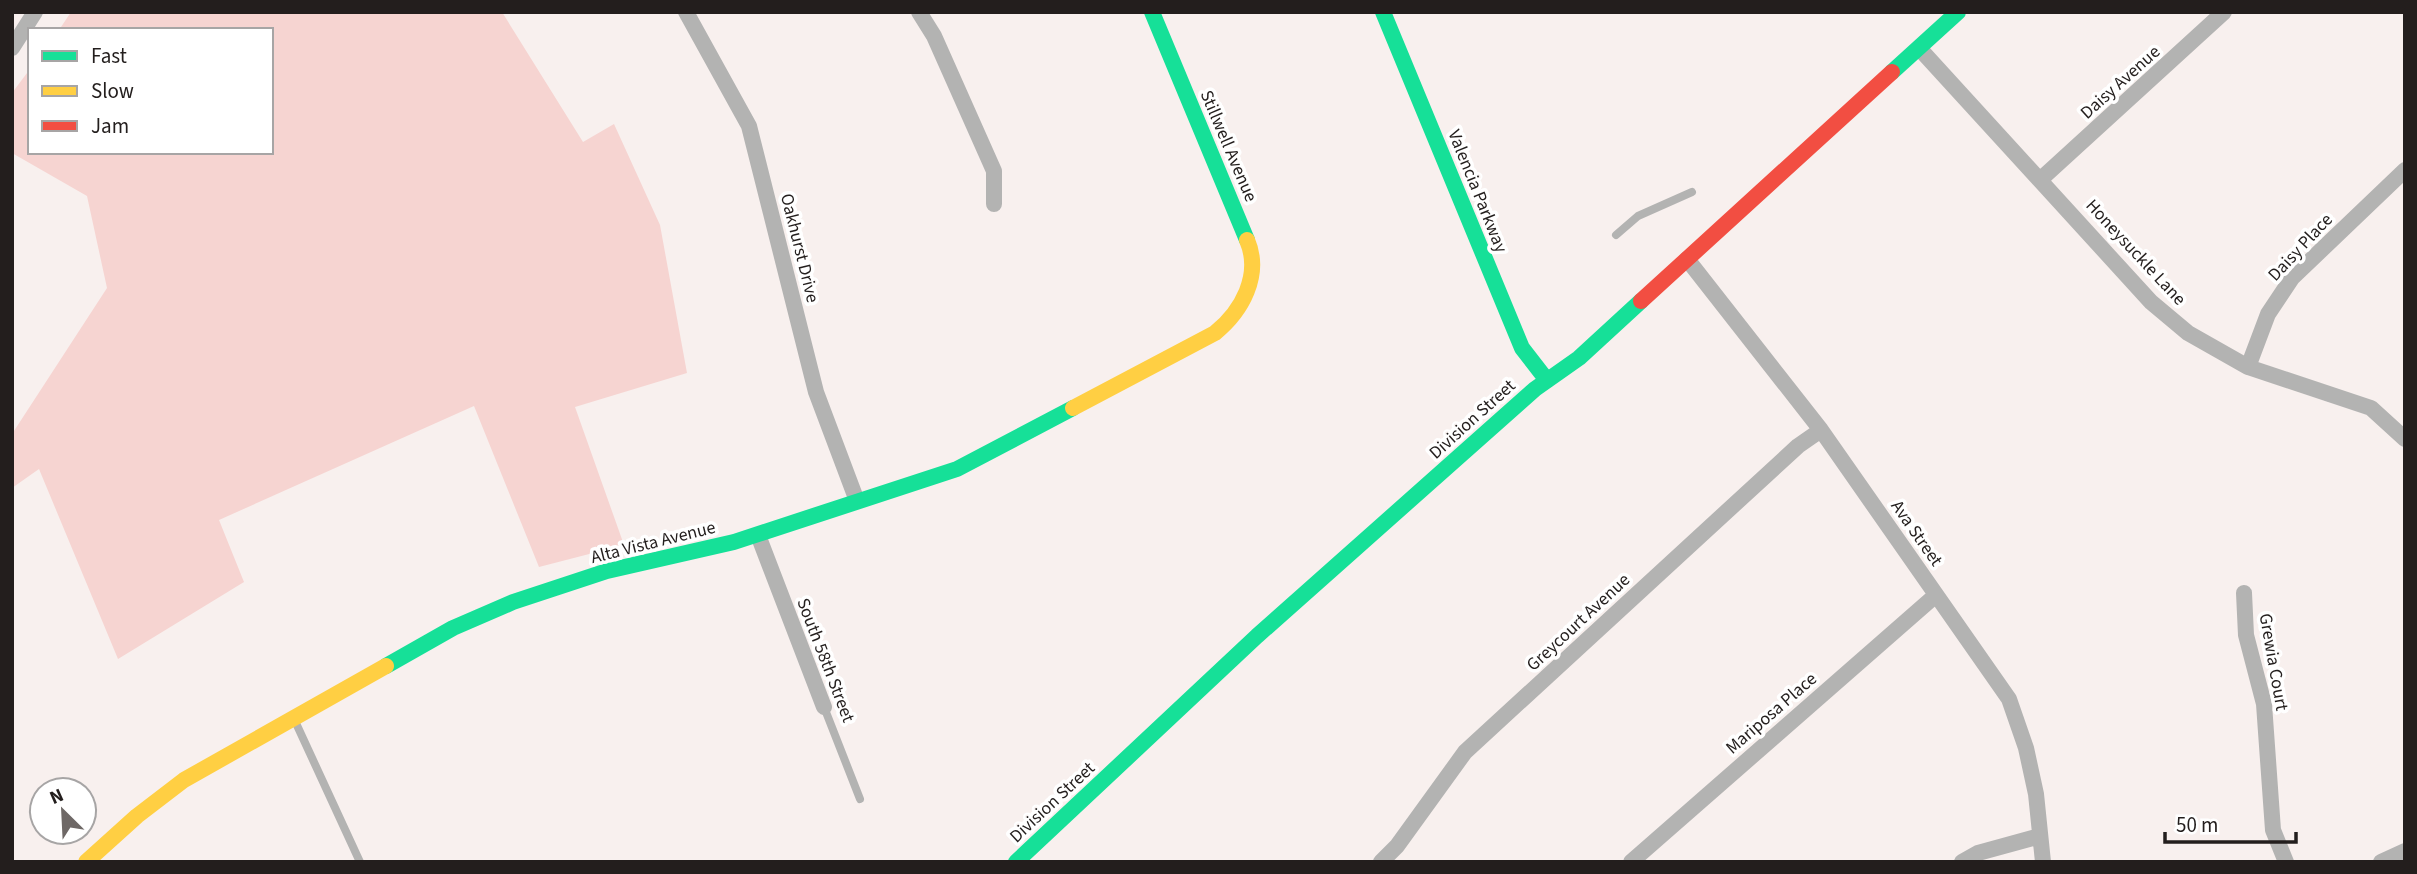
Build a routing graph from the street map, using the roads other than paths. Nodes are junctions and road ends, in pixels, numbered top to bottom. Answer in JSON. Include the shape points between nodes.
{"nodes":[{"id":1,"x":35,"y":12,"type":"edge"},
{"id":2,"x":686,"y":12,"type":"edge"},
{"id":3,"x":919,"y":12,"type":"edge"},
{"id":4,"x":1152,"y":12,"type":"edge"},
{"id":5,"x":1383,"y":12,"type":"edge"},
{"id":6,"x":1958,"y":12,"type":"edge"},
{"id":7,"x":2224,"y":12,"type":"edge"},
{"id":8,"x":12,"y":48,"type":"edge"},
{"id":9,"x":1919,"y":48,"type":"junction"},
{"id":10,"x":2405,"y":170,"type":"edge"},
{"id":11,"x":2041,"y":179,"type":"junction"},
{"id":12,"x":1692,"y":192,"type":"dead end"},
{"id":13,"x":994,"y":204,"type":"dead end"},
{"id":14,"x":1616,"y":235,"type":"dead end"},
{"id":15,"x":1687,"y":260,"type":"junction"},
{"id":16,"x":1246,"y":299,"type":"joint"},
{"id":17,"x":2248,"y":367,"type":"junction"},
{"id":18,"x":1546,"y":379,"type":"junction"},
{"id":19,"x":1821,"y":430,"type":"junction"},
{"id":20,"x":2405,"y":439,"type":"edge"},
{"id":21,"x":858,"y":501,"type":"junction"},
{"id":22,"x":758,"y":535,"type":"junction"},
{"id":23,"x":2244,"y":593,"type":"dead end"},
{"id":24,"x":1937,"y":595,"type":"junction"},
{"id":25,"x":824,"y":707,"type":"joint"},
{"id":26,"x":294,"y":718,"type":"junction"},
{"id":27,"x":860,"y":799,"type":"dead end"},
{"id":28,"x":2040,"y":836,"type":"junction"},
{"id":29,"x":2405,"y":851,"type":"edge"},
{"id":30,"x":86,"y":862,"type":"edge"},
{"id":31,"x":360,"y":862,"type":"edge"},
{"id":32,"x":1016,"y":862,"type":"edge"},
{"id":33,"x":1381,"y":862,"type":"edge"},
{"id":34,"x":1631,"y":862,"type":"edge"},
{"id":35,"x":1962,"y":862,"type":"edge"},
{"id":36,"x":2043,"y":862,"type":"edge"},
{"id":37,"x":2286,"y":862,"type":"edge"},
{"id":38,"x":2381,"y":862,"type":"edge"}],
"edges":[{"from":1,"to":8,"type":"street"},
{"from":2,"to":21,"type":"street","name":"Oakhurst Drive","via":[[749,126],[816,392]]},
{"from":3,"to":13,"type":"street","via":[[994,172]]},
{"from":4,"to":16,"type":"main road","name":"Stillwell Avenue","via":[[1249,245],[1252,270]]},
{"from":5,"to":18,"type":"main road","name":"Valencia Parkway","via":[[1522,348]]},
{"from":6,"to":9,"type":"main road","name":"Division Street"},
{"from":7,"to":11,"type":"street","name":"Daisy Avenue"},
{"from":9,"to":11,"type":"street","name":"Honeysuckle Lane"},
{"from":9,"to":15,"type":"main road","name":"Division Street"},
{"from":10,"to":17,"type":"street","name":"Daisy Place","via":[[2292,278],[2267,314]]},
{"from":11,"to":17,"type":"street","name":"Honeysuckle Lane","via":[[2151,302],[2188,333]]},
{"from":12,"to":14,"type":"lane","via":[[1638,216]]},
{"from":15,"to":18,"type":"main road","name":"Division Street","via":[[1579,358]]},
{"from":15,"to":19,"type":"street","name":"Ava Street"},
{"from":16,"to":21,"type":"main road","name":"Alta Vista Avenue","via":[[1216,333],[1004,445],[957,469]]},
{"from":17,"to":20,"type":"street","name":"Honeysuckle Lane","via":[[2371,408]]},
{"from":18,"to":32,"type":"main road","name":"Division Street","via":[[1257,636]]},
{"from":19,"to":24,"type":"street","name":"Ava Street"},
{"from":19,"to":33,"type":"street","name":"Greycourt Avenue","via":[[1798,446],[1465,752]]},
{"from":21,"to":22,"type":"main road","name":"Alta Vista Avenue"},
{"from":22,"to":25,"type":"street","name":"South 58th Street"},
{"from":22,"to":26,"type":"main road","name":"Alta Vista Avenue","via":[[607,571],[513,602],[453,628]]},
{"from":23,"to":37,"type":"street","name":"Grewia Court","via":[[2246,635],[2264,704],[2273,830]]},
{"from":24,"to":28,"type":"street","name":"Ava Street","via":[[2009,699],[2026,748]]},
{"from":24,"to":34,"type":"street","name":"Mariposa Place"},
{"from":25,"to":27,"type":"lane","name":"South 58th Street"},
{"from":26,"to":30,"type":"main road","name":"Alta Vista Avenue","via":[[184,780]]},
{"from":26,"to":31,"type":"lane"},
{"from":28,"to":35,"type":"street"},
{"from":28,"to":36,"type":"street","name":"Ava Street"},
{"from":29,"to":38,"type":"street"}]}
